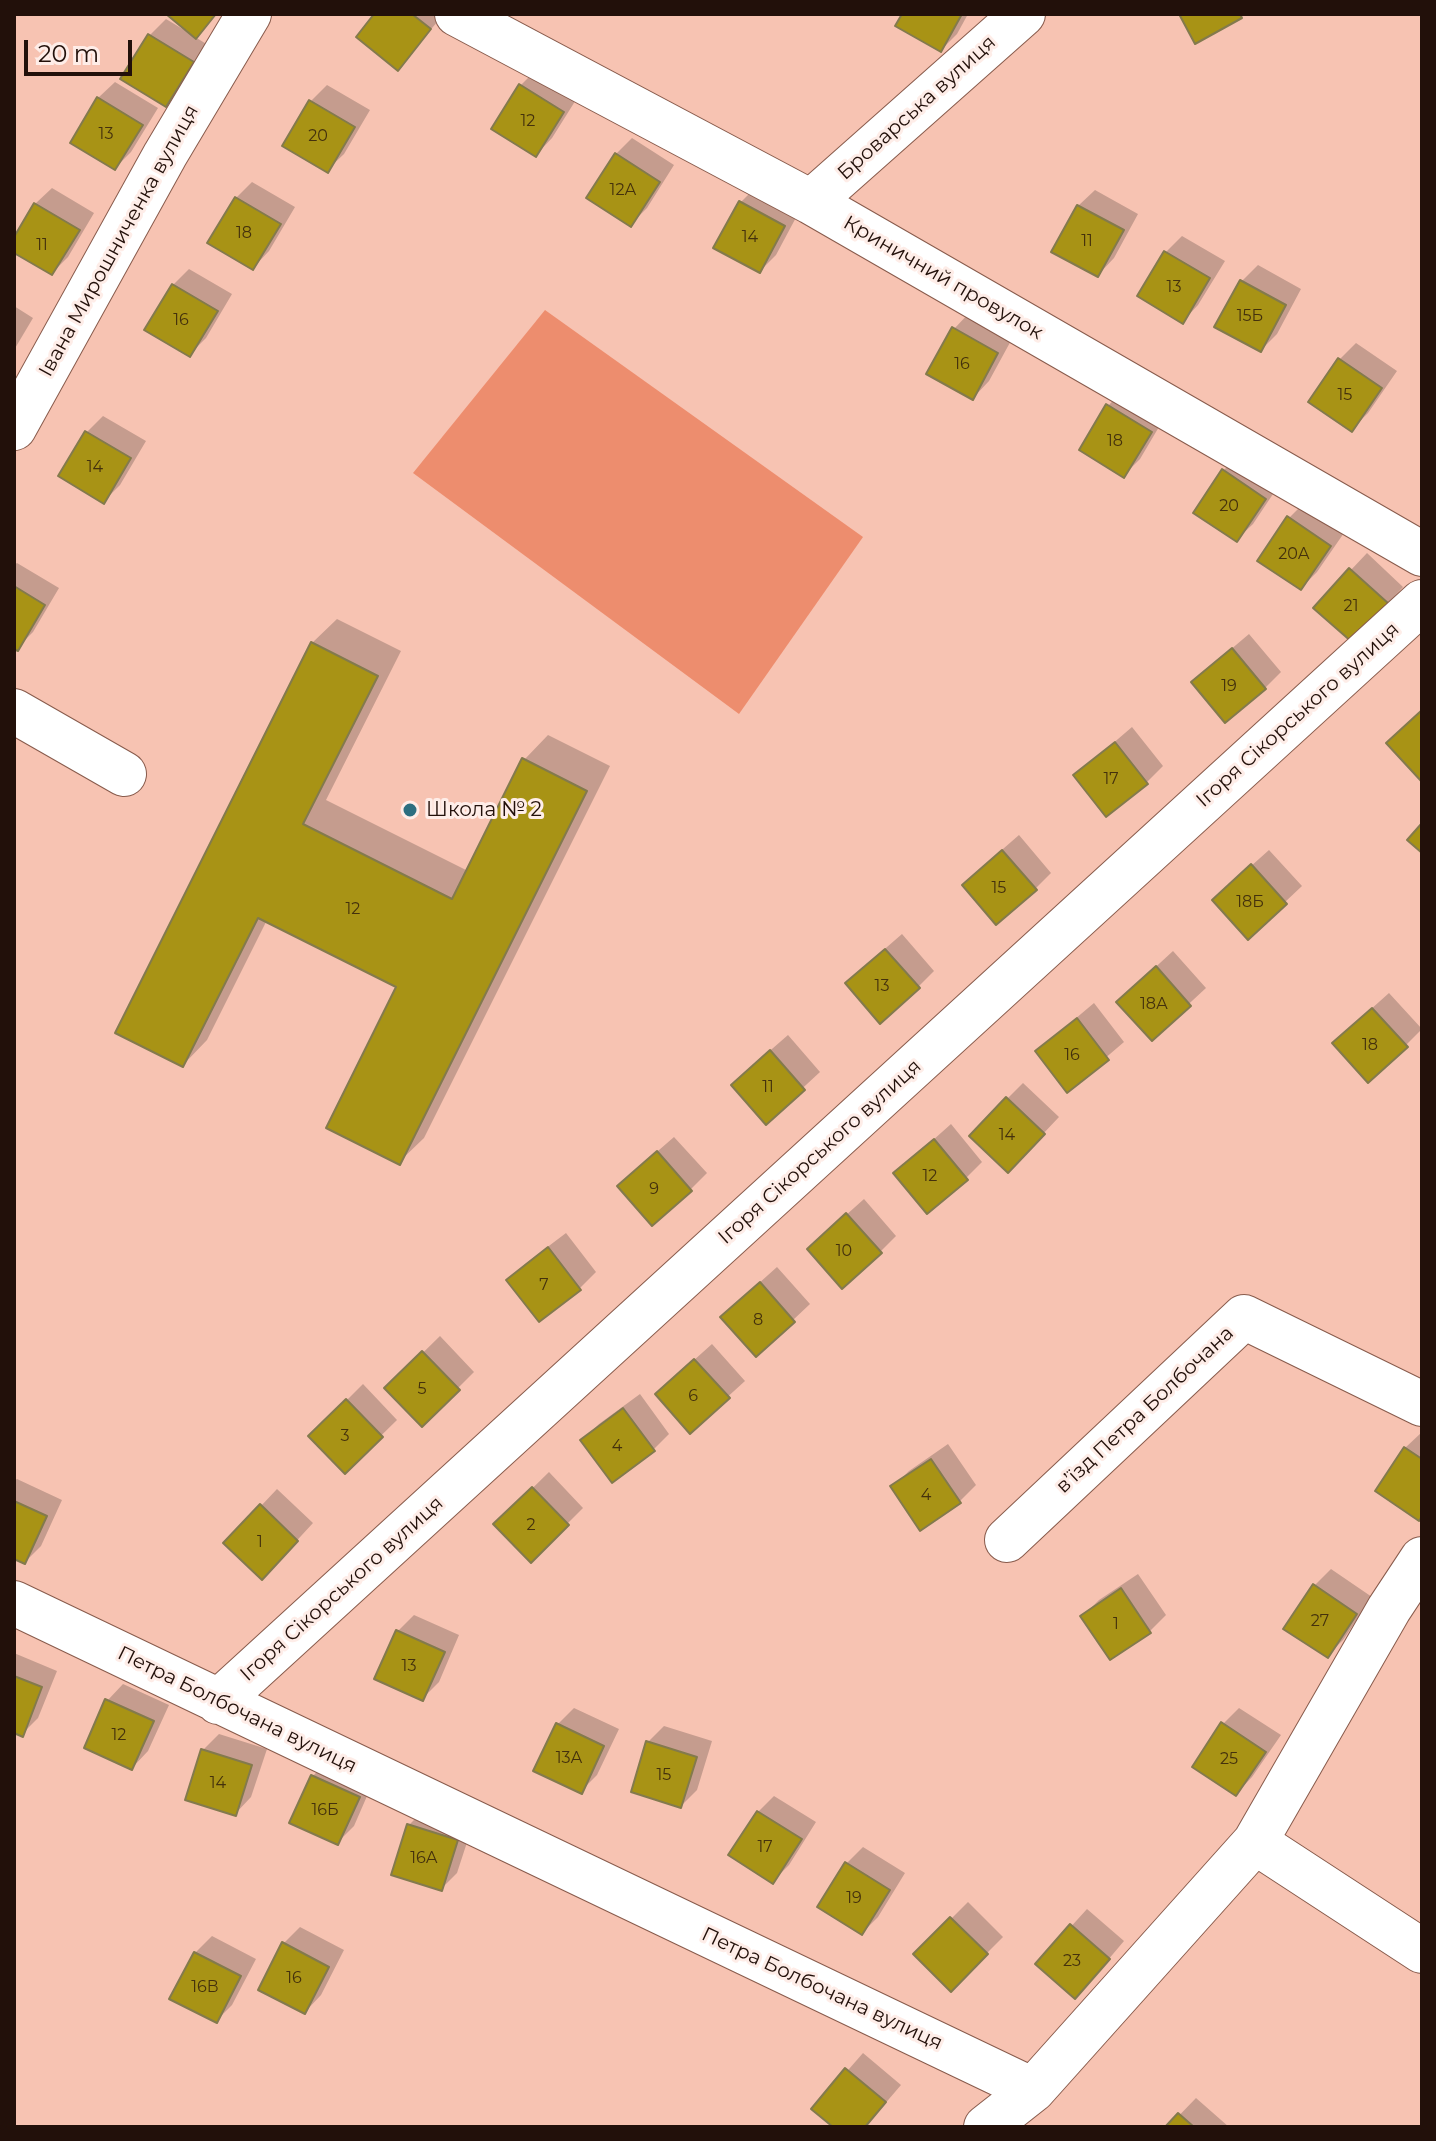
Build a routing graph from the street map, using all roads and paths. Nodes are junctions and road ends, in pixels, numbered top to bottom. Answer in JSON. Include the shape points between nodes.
{"nodes":[{"id":1,"x":249,"y":14,"type":"edge"},
{"id":2,"x":457,"y":14,"type":"edge"},
{"id":3,"x":1023,"y":14,"type":"edge"},
{"id":4,"x":811,"y":202,"type":"junction"},
{"id":5,"x":14,"y":428,"type":"edge"},
{"id":6,"x":1422,"y":554,"type":"edge"},
{"id":7,"x":1422,"y":602,"type":"edge"},
{"id":8,"x":14,"y":711,"type":"edge"},
{"id":9,"x":124,"y":774,"type":"dead end"},
{"id":10,"x":1422,"y":1404,"type":"edge"},
{"id":11,"x":1007,"y":1540,"type":"dead end"},
{"id":12,"x":1422,"y":1559,"type":"edge"},
{"id":13,"x":14,"y":1603,"type":"edge"},
{"id":14,"x":218,"y":1702,"type":"junction"},
{"id":15,"x":1255,"y":1842,"type":"junction"},
{"id":16,"x":1422,"y":1951,"type":"edge"},
{"id":17,"x":1033,"y":2090,"type":"junction"},
{"id":18,"x":986,"y":2127,"type":"edge"}],
"edges":[{"from":1,"to":5,"type":"street","name":"Івана Мирошниченка вулиця"},
{"from":2,"to":4,"type":"street","name":"Криничний провулок"},
{"from":3,"to":4,"type":"street","name":"Броварська вулиця"},
{"from":4,"to":6,"type":"street","name":"Криничний провулок"},
{"from":7,"to":14,"type":"street","name":"Ігоря Сікорського вулиця"},
{"from":8,"to":9,"type":"street"},
{"from":10,"to":11,"type":"street","name":"в’їзд Петра Болбочана","via":[[1244,1317]]},
{"from":12,"to":15,"type":"street"},
{"from":13,"to":14,"type":"street","name":"Петра Болбочана вулиця"},
{"from":14,"to":17,"type":"street","name":"Петра Болбочана вулиця"},
{"from":15,"to":16,"type":"street"},
{"from":15,"to":17,"type":"street"},
{"from":17,"to":18,"type":"street"}]}
